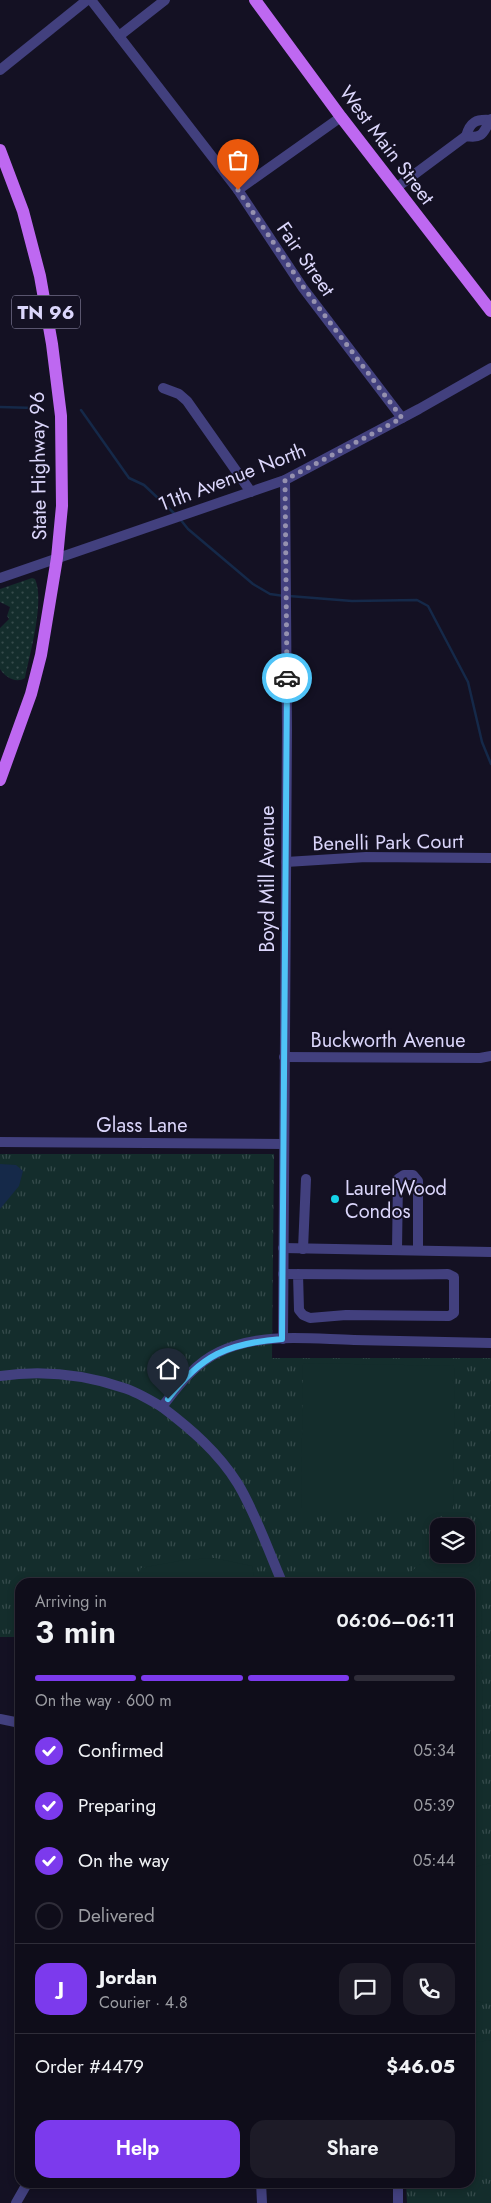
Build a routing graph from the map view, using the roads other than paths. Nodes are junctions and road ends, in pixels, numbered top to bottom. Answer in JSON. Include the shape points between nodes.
{"nodes":[{"id":1,"x":89,"y":0,"type":"edge"},
{"id":2,"x":165,"y":0,"type":"edge"},
{"id":3,"x":255,"y":0,"type":"edge"},
{"id":4,"x":119,"y":36,"type":"junction"},
{"id":5,"x":0,"y":70,"type":"edge"},
{"id":6,"x":341,"y":117,"type":"junction"},
{"id":7,"x":491,"y":119,"type":"edge"},
{"id":8,"x":0,"y":150,"type":"edge"},
{"id":9,"x":396,"y":188,"type":"junction"},
{"id":10,"x":238,"y":190,"type":"junction"},
{"id":11,"x":491,"y":311,"type":"edge"},
{"id":12,"x":491,"y":368,"type":"edge"},
{"id":13,"x":163,"y":388,"type":"dead end"},
{"id":14,"x":402,"y":418,"type":"junction"},
{"id":15,"x":285,"y":480,"type":"junction"},
{"id":16,"x":251,"y":492,"type":"junction"},
{"id":17,"x":57,"y":558,"type":"junction"},
{"id":18,"x":0,"y":578,"type":"edge"},
{"id":19,"x":0,"y":780,"type":"edge"},
{"id":20,"x":491,"y":858,"type":"edge"},
{"id":21,"x":286,"y":862,"type":"junction"},
{"id":22,"x":491,"y":1056,"type":"edge"},
{"id":23,"x":284,"y":1057,"type":"junction"},
{"id":24,"x":0,"y":1142,"type":"edge"},
{"id":25,"x":284,"y":1144,"type":"junction"},
{"id":26,"x":306,"y":1180,"type":"dead end"},
{"id":27,"x":283,"y":1248,"type":"junction"},
{"id":28,"x":304,"y":1248,"type":"junction"},
{"id":29,"x":397,"y":1250,"type":"junction"},
{"id":30,"x":418,"y":1250,"type":"junction"},
{"id":31,"x":491,"y":1252,"type":"edge"},
{"id":32,"x":283,"y":1274,"type":"junction"},
{"id":33,"x":298,"y":1274,"type":"junction"},
{"id":34,"x":282,"y":1339,"type":"junction"},
{"id":35,"x":491,"y":1343,"type":"edge"},
{"id":36,"x":0,"y":1376,"type":"edge"},
{"id":37,"x":162,"y":1407,"type":"junction"},
{"id":38,"x":280,"y":1578,"type":"edge"},
{"id":39,"x":0,"y":1719,"type":"edge"},
{"id":40,"x":15,"y":1722,"type":"edge"},
{"id":41,"x":25,"y":2188,"type":"edge"},
{"id":42,"x":261,"y":2188,"type":"edge"},
{"id":43,"x":398,"y":2188,"type":"edge"},
{"id":44,"x":16,"y":2203,"type":"edge"},
{"id":45,"x":262,"y":2203,"type":"edge"},
{"id":46,"x":398,"y":2203,"type":"edge"}],
"edges":[{"from":1,"to":4,"type":"street","name":"Fair Street"},
{"from":1,"to":5,"type":"street"},
{"from":2,"to":4,"type":"street"},
{"from":3,"to":6,"type":"main road","name":"West Main Street"},
{"from":4,"to":10,"type":"street","name":"Fair Street"},
{"from":6,"to":9,"type":"main road","name":"West Main Street"},
{"from":6,"to":10,"type":"street"},
{"from":7,"to":9,"type":"street","via":[[484,133],[476,138],[466,136]]},
{"from":8,"to":17,"type":"main road","name":"State Highway 96","number":"TN 96","via":[[23,212],[40,276],[52,344],[61,416],[62,506]]},
{"from":9,"to":11,"type":"main road","name":"West Main Street"},
{"from":10,"to":14,"type":"street","name":"Fair Street","via":[[304,288]]},
{"from":12,"to":14,"type":"street","name":"11th Avenue North"},
{"from":13,"to":16,"type":"street","via":[[187,401]]},
{"from":14,"to":15,"type":"street","name":"11th Avenue North"},
{"from":15,"to":16,"type":"street","name":"11th Avenue North"},
{"from":15,"to":21,"type":"street","name":"Boyd Mill Avenue"},
{"from":16,"to":17,"type":"street","name":"11th Avenue North"},
{"from":17,"to":18,"type":"street","name":"11th Avenue North"},
{"from":17,"to":19,"type":"main road","name":"State Highway 96","number":"TN 96","via":[[31,694]]},
{"from":20,"to":21,"type":"street","name":"Benelli Park Court","via":[[366,857]]},
{"from":21,"to":23,"type":"street","name":"Boyd Mill Avenue"},
{"from":22,"to":23,"type":"street","name":"Buckworth Avenue"},
{"from":23,"to":25,"type":"street","name":"Boyd Mill Avenue"},
{"from":24,"to":25,"type":"street","name":"Glass Lane"},
{"from":25,"to":27,"type":"street","name":"Boyd Mill Avenue"},
{"from":26,"to":28,"type":"street"},
{"from":27,"to":28,"type":"street"},
{"from":27,"to":32,"type":"street","name":"Boyd Mill Avenue"},
{"from":28,"to":29,"type":"street"},
{"from":29,"to":30,"type":"street"},
{"from":29,"to":30,"type":"street","via":[[398,1179],[404,1175],[414,1175],[418,1181]]},
{"from":30,"to":31,"type":"street"},
{"from":32,"to":33,"type":"street"},
{"from":32,"to":34,"type":"street","name":"Boyd Mill Avenue"},
{"from":33,"to":33,"type":"street","via":[[448,1274],[454,1277],[454,1313],[449,1316],[346,1314],[310,1318],[299,1310]]},
{"from":34,"to":35,"type":"street"},
{"from":34,"to":37,"type":"street","via":[[240,1344],[219,1352],[183,1379]]},
{"from":36,"to":37,"type":"street","via":[[47,1372],[88,1378],[125,1388]]},
{"from":37,"to":38,"type":"street","via":[[203,1440],[237,1484]]},
{"from":39,"to":40,"type":"street"},
{"from":41,"to":44,"type":"street"},
{"from":42,"to":45,"type":"street"},
{"from":43,"to":46,"type":"street"}]}
